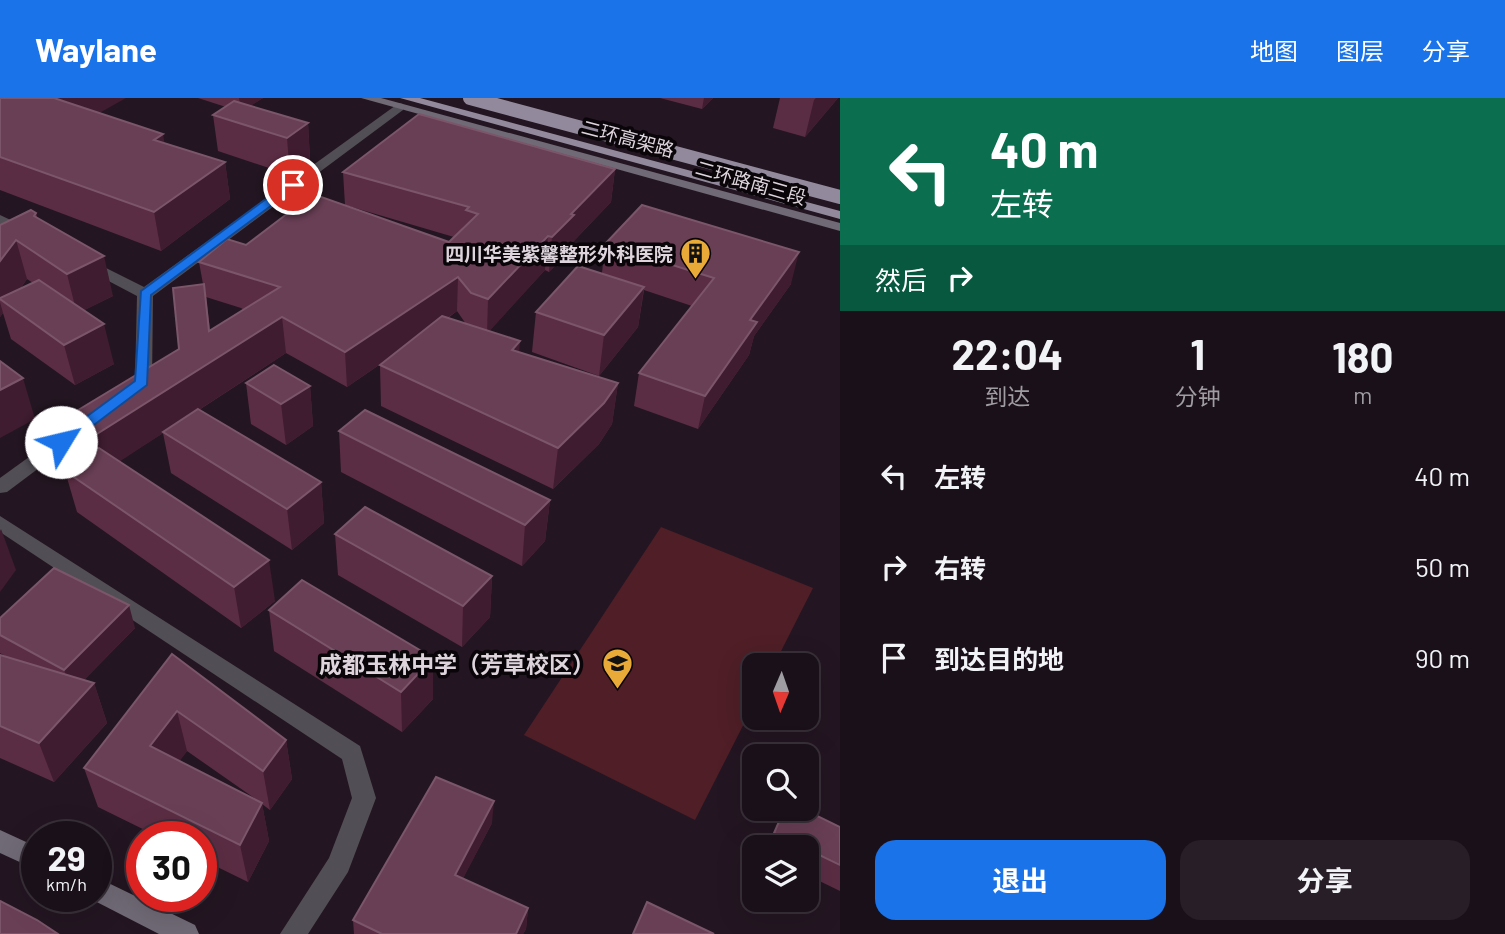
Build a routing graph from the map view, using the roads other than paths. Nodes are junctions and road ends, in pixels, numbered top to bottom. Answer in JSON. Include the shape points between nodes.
{"nodes":[{"id":1,"x":367,"y":98,"type":"edge"},
{"id":2,"x":473,"y":98,"type":"edge"},
{"id":3,"x":402,"y":102,"type":"edge"},
{"id":4,"x":840,"y":197,"type":"edge"},
{"id":5,"x":840,"y":215,"type":"edge"},
{"id":6,"x":0,"y":219,"type":"edge"},
{"id":7,"x":840,"y":227,"type":"edge"},
{"id":8,"x":48,"y":244,"type":"edge"},
{"id":9,"x":72,"y":257,"type":"edge"},
{"id":10,"x":145,"y":294,"type":"junction"},
{"id":11,"x":121,"y":398,"type":"edge"},
{"id":12,"x":99,"y":414,"type":"edge"},
{"id":13,"x":0,"y":487,"type":"edge"},
{"id":14,"x":0,"y":523,"type":"edge"},
{"id":15,"x":0,"y":841,"type":"edge"},
{"id":16,"x":21,"y":851,"type":"edge"},
{"id":17,"x":112,"y":897,"type":"edge"},
{"id":18,"x":186,"y":934,"type":"edge"},
{"id":19,"x":293,"y":934,"type":"edge"}],
"edges":[{"from":1,"to":3,"type":"main road","name":"二环路南三段"},
{"from":2,"to":4,"type":"main road","name":"二环路南三段"},
{"from":3,"to":5,"type":"highway","name":"二环高架路"},
{"from":3,"to":7,"type":"main road","name":"二环路南三段"},
{"from":3,"to":10,"type":"street"},
{"from":6,"to":8,"type":"street"},
{"from":9,"to":10,"type":"street"},
{"from":10,"to":11,"type":"street","via":[[142,382]]},
{"from":12,"to":13,"type":"street"},
{"from":14,"to":19,"type":"street","via":[[352,753],[364,798],[339,864]]},
{"from":15,"to":16,"type":"main road"},
{"from":17,"to":18,"type":"main road"}]}
